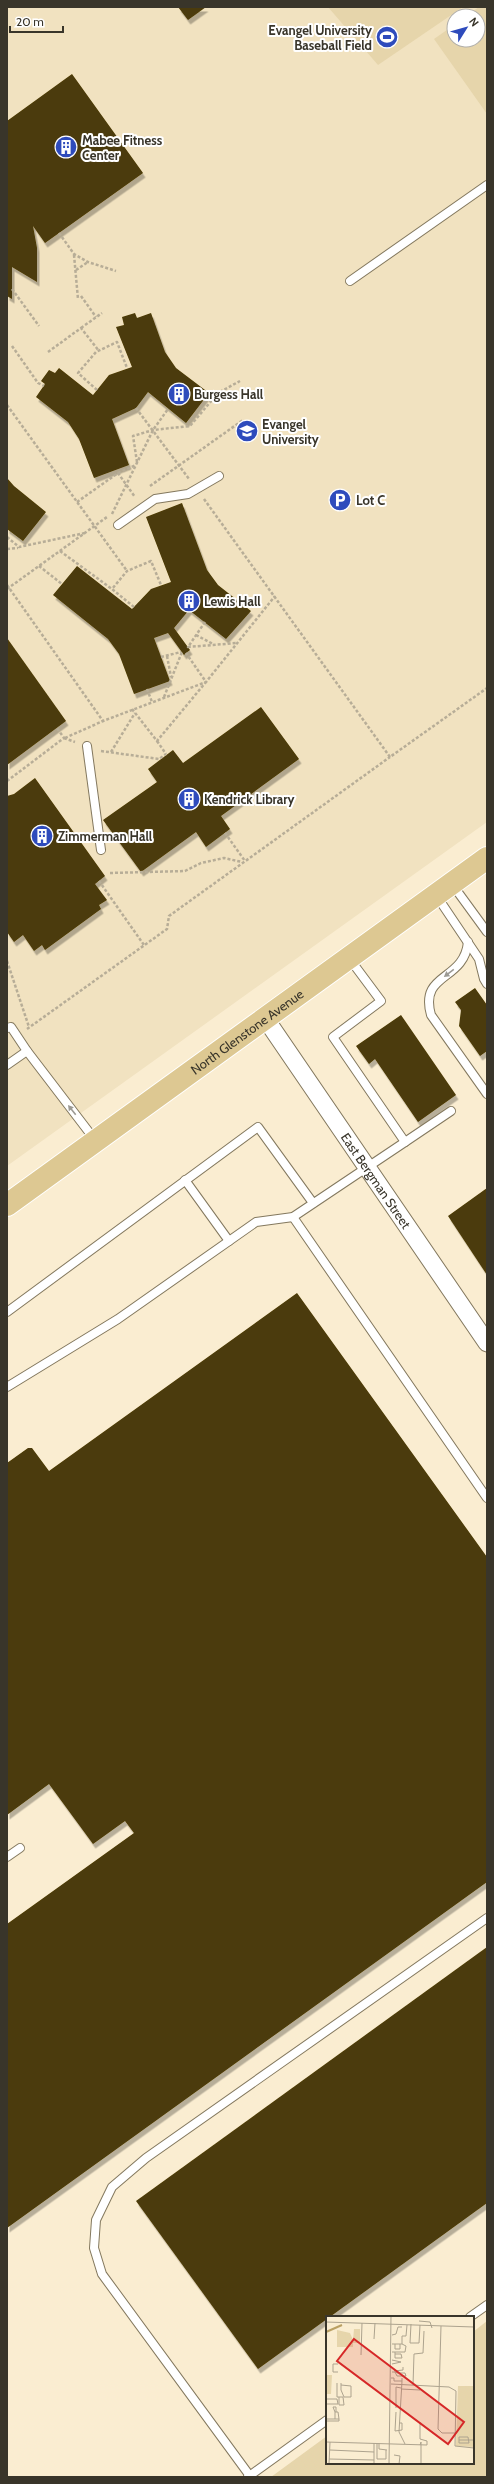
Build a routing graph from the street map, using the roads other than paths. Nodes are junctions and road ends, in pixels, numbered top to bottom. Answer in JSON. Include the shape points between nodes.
{"nodes":[{"id":1,"x":487,"y":185,"type":"edge"},
{"id":2,"x":350,"y":282,"type":"dead end"},
{"id":3,"x":219,"y":476,"type":"dead end"},
{"id":4,"x":118,"y":525,"type":"dead end"},
{"id":5,"x":87,"y":746,"type":"road end"},
{"id":6,"x":102,"y":850,"type":"dead end"},
{"id":7,"x":487,"y":858,"type":"edge"},
{"id":8,"x":444,"y":889,"type":"junction"},
{"id":9,"x":487,"y":932,"type":"edge"},
{"id":10,"x":468,"y":942,"type":"junction"},
{"id":11,"x":349,"y":958,"type":"junction"},
{"id":12,"x":487,"y":984,"type":"edge"},
{"id":13,"x":265,"y":1018,"type":"junction"},
{"id":14,"x":8,"y":1025,"type":"edge"},
{"id":15,"x":27,"y":1052,"type":"junction"},
{"id":16,"x":7,"y":1065,"type":"edge"},
{"id":17,"x":487,"y":1094,"type":"edge"},
{"id":18,"x":451,"y":1111,"type":"dead end"},
{"id":19,"x":96,"y":1141,"type":"junction"},
{"id":20,"x":404,"y":1142,"type":"junction"},
{"id":21,"x":367,"y":1168,"type":"junction"},
{"id":22,"x":185,"y":1180,"type":"junction"},
{"id":23,"x":313,"y":1203,"type":"junction"},
{"id":24,"x":7,"y":1205,"type":"edge"},
{"id":25,"x":293,"y":1217,"type":"junction"},
{"id":26,"x":229,"y":1241,"type":"junction"},
{"id":27,"x":7,"y":1312,"type":"edge"},
{"id":28,"x":487,"y":1343,"type":"edge"},
{"id":29,"x":7,"y":1387,"type":"edge"},
{"id":30,"x":487,"y":1498,"type":"edge"},
{"id":31,"x":20,"y":1848,"type":"dead end"},
{"id":32,"x":7,"y":1857,"type":"edge"},
{"id":33,"x":487,"y":1918,"type":"edge"},
{"id":34,"x":487,"y":2305,"type":"edge"},
{"id":35,"x":471,"y":2316,"type":"edge"},
{"id":36,"x":326,"y":2421,"type":"edge"},
{"id":37,"x":249,"y":2476,"type":"edge"}],
"edges":[{"from":1,"to":2,"type":"lane"},
{"from":3,"to":4,"type":"lane","via":[[188,494],[155,499]]},
{"from":5,"to":6,"type":"lane"},
{"from":7,"to":8,"type":"main road","name":"North Glenstone Avenue"},
{"from":8,"to":9,"type":"lane"},
{"from":8,"to":10,"type":"lane"},
{"from":8,"to":11,"type":"main road","name":"North Glenstone Avenue"},
{"from":10,"to":12,"type":"lane","via":[[479,959]]},
{"from":10,"to":17,"type":"lane","one_way":true,"via":[[467,955],[430,990],[428,1003],[431,1015]]},
{"from":11,"to":13,"type":"main road","name":"North Glenstone Avenue"},
{"from":11,"to":20,"type":"lane","via":[[381,1001],[333,1037]]},
{"from":13,"to":19,"type":"main road","name":"North Glenstone Avenue"},
{"from":13,"to":21,"type":"street","name":"East Bergman Street"},
{"from":14,"to":15,"type":"lane"},
{"from":15,"to":16,"type":"lane"},
{"from":19,"to":15,"type":"lane","one_way":true},
{"from":18,"to":20,"type":"lane"},
{"from":19,"to":24,"type":"main road","name":"North Glenstone Avenue"},
{"from":20,"to":21,"type":"lane"},
{"from":21,"to":23,"type":"lane"},
{"from":21,"to":28,"type":"street","name":"East Bergman Street"},
{"from":22,"to":23,"type":"lane","via":[[258,1127]]},
{"from":22,"to":26,"type":"lane"},
{"from":22,"to":27,"type":"lane"},
{"from":23,"to":25,"type":"lane"},
{"from":25,"to":26,"type":"lane","via":[[256,1222]]},
{"from":25,"to":30,"type":"lane"},
{"from":26,"to":29,"type":"lane","via":[[118,1318]]},
{"from":31,"to":32,"type":"lane"},
{"from":33,"to":37,"type":"lane","via":[[146,2158],[112,2187],[96,2220],[94,2248],[102,2274]]},
{"from":34,"to":35,"type":"lane"},
{"from":36,"to":37,"type":"lane"}]}
